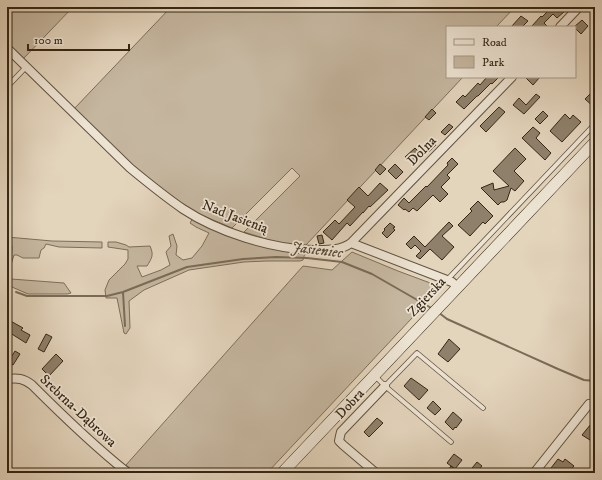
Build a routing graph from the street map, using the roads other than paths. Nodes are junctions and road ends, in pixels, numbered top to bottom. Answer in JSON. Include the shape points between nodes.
{"nodes":[{"id":1,"x":579,"y":7,"type":"edge"},
{"id":2,"x":561,"y":26,"type":"edge"},
{"id":3,"x":7,"y":48,"type":"edge"},
{"id":4,"x":26,"y":67,"type":"junction"},
{"id":5,"x":511,"y":78,"type":"edge"},
{"id":6,"x":7,"y":87,"type":"edge"},
{"id":7,"x":595,"y":124,"type":"edge"},
{"id":8,"x":595,"y":142,"type":"edge"},
{"id":9,"x":351,"y":243,"type":"junction"},
{"id":10,"x":447,"y":280,"type":"junction"},
{"id":11,"x":457,"y":287,"type":"junction"},
{"id":12,"x":374,"y":375,"type":"junction"},
{"id":13,"x":7,"y":379,"type":"edge"},
{"id":14,"x":385,"y":386,"type":"junction"},
{"id":15,"x":589,"y":404,"type":"dead end"},
{"id":16,"x":483,"y":408,"type":"dead end"},
{"id":17,"x":451,"y":442,"type":"dead end"},
{"id":18,"x":128,"y":473,"type":"edge"},
{"id":19,"x":282,"y":473,"type":"edge"},
{"id":20,"x":376,"y":473,"type":"edge"},
{"id":21,"x":534,"y":473,"type":"edge"}],
"edges":[{"from":1,"to":2,"type":"street"},
{"from":3,"to":4,"type":"street","name":"Nad Jasienią"},
{"from":4,"to":6,"type":"lane"},
{"from":4,"to":9,"type":"street","name":"Nad Jasienią","via":[[130,168],[192,214],[222,229],[287,248],[337,250]]},
{"from":5,"to":9,"type":"street","name":"Dolna"},
{"from":7,"to":10,"type":"lane"},
{"from":8,"to":11,"type":"main road","name":"Zgierska"},
{"from":9,"to":10,"type":"street"},
{"from":10,"to":11,"type":"street"},
{"from":11,"to":12,"type":"main road","name":"Zgierska"},
{"from":12,"to":14,"type":"lane"},
{"from":12,"to":19,"type":"main road","name":"Zgierska"},
{"from":13,"to":18,"type":"street","name":"Srebrna-Dąbrowa","via":[[17,378],[32,385]]},
{"from":14,"to":16,"type":"lane","via":[[418,353]]},
{"from":14,"to":17,"type":"lane"},
{"from":14,"to":20,"type":"street","name":"Dobra","via":[[341,432],[339,441]]},
{"from":15,"to":21,"type":"street"}]}
